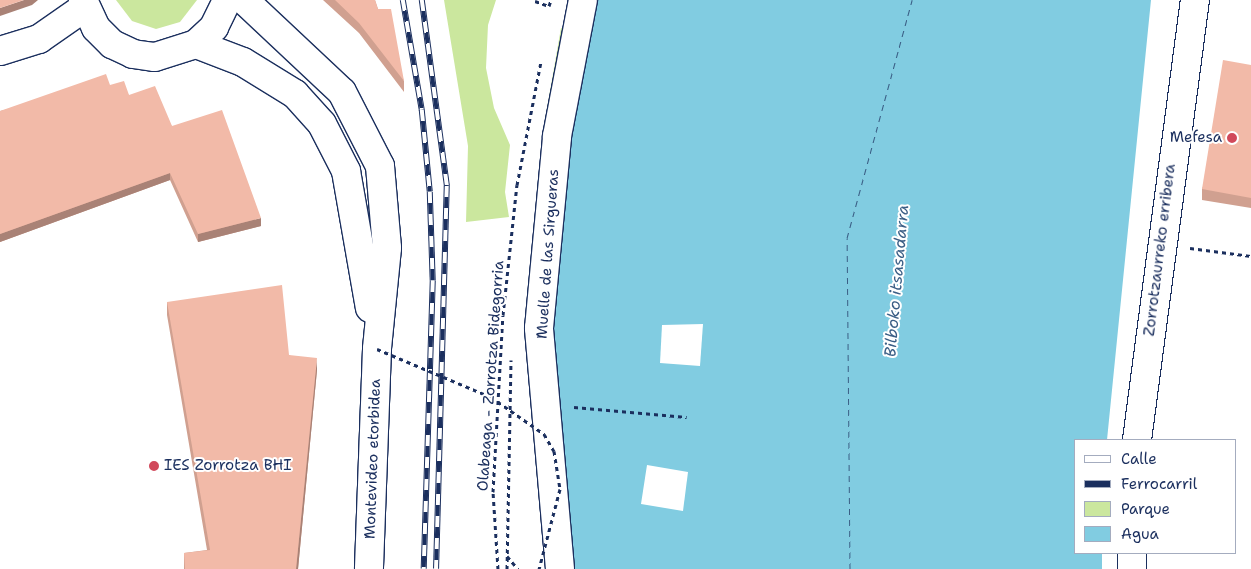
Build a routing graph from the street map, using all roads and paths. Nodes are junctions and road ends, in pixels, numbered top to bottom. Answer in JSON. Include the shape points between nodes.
{"nodes":[{"id":1,"x":226,"y":0,"type":"edge"},
{"id":2,"x":244,"y":0,"type":"edge"},
{"id":3,"x":551,"y":0,"type":"edge"},
{"id":4,"x":583,"y":0,"type":"edge"},
{"id":5,"x":1195,"y":0,"type":"edge"},
{"id":6,"x":535,"y":1,"type":"dead end"},
{"id":7,"x":84,"y":4,"type":"edge"},
{"id":8,"x":196,"y":44,"type":"junction"},
{"id":9,"x":0,"y":51,"type":"edge"},
{"id":10,"x":517,"y":184,"type":"dead end"},
{"id":11,"x":1160,"y":243,"type":"junction"},
{"id":12,"x":1251,"y":256,"type":"edge"},
{"id":13,"x":376,"y":349,"type":"junction"},
{"id":14,"x":546,"y":405,"type":"junction"},
{"id":15,"x":688,"y":417,"type":"dead end"},
{"id":16,"x":1137,"y":439,"type":"edge"},
{"id":17,"x":1132,"y":554,"type":"edge"},
{"id":18,"x":369,"y":569,"type":"edge"},
{"id":19,"x":498,"y":569,"type":"edge"},
{"id":20,"x":507,"y":569,"type":"edge"},
{"id":21,"x":518,"y":569,"type":"edge"},
{"id":22,"x":539,"y":569,"type":"edge"},
{"id":23,"x":560,"y":569,"type":"edge"},
{"id":24,"x":1132,"y":569,"type":"edge"}],
"edges":[{"from":1,"to":8,"type":"main road","via":[[214,27]]},
{"from":2,"to":13,"type":"main road","name":"Montevideo etorbidea","via":[[342,92],[380,166],[387,248]]},
{"from":3,"to":6,"type":"path","via":[[549,6]]},
{"from":4,"to":14,"type":"main road","name":"Muelle de las Sirgueras","via":[[557,136],[540,318]]},
{"from":5,"to":11,"type":"main road","name":"Zorrotzaurreko erribera"},
{"from":7,"to":8,"type":"main road","via":[[96,28],[133,54],[156,57]]},
{"from":7,"to":9,"type":"main road","via":[[39,39]]},
{"from":8,"to":13,"type":"main road","name":"Montevideo etorbidea","via":[[244,62],[295,94],[322,124],[346,171]]},
{"from":10,"to":19,"type":"path","name":"Olabeaga - Zorrotza Bidegorria","via":[[495,424]]},
{"from":11,"to":12,"type":"path"},
{"from":11,"to":16,"type":"main road","name":"Zorrotzaurreko erribera"},
{"from":13,"to":18,"type":"main road","name":"Montevideo etorbidea"},
{"from":13,"to":22,"type":"path","bridge":true,"via":[[490,397],[544,434],[554,451],[560,489]]},
{"from":14,"to":15,"type":"path"},
{"from":14,"to":23,"type":"main road","name":"Muelle de las Sirgueras"},
{"from":17,"to":24,"type":"main road"},
{"from":20,"to":21,"type":"path","via":[[507,555]]}]}
